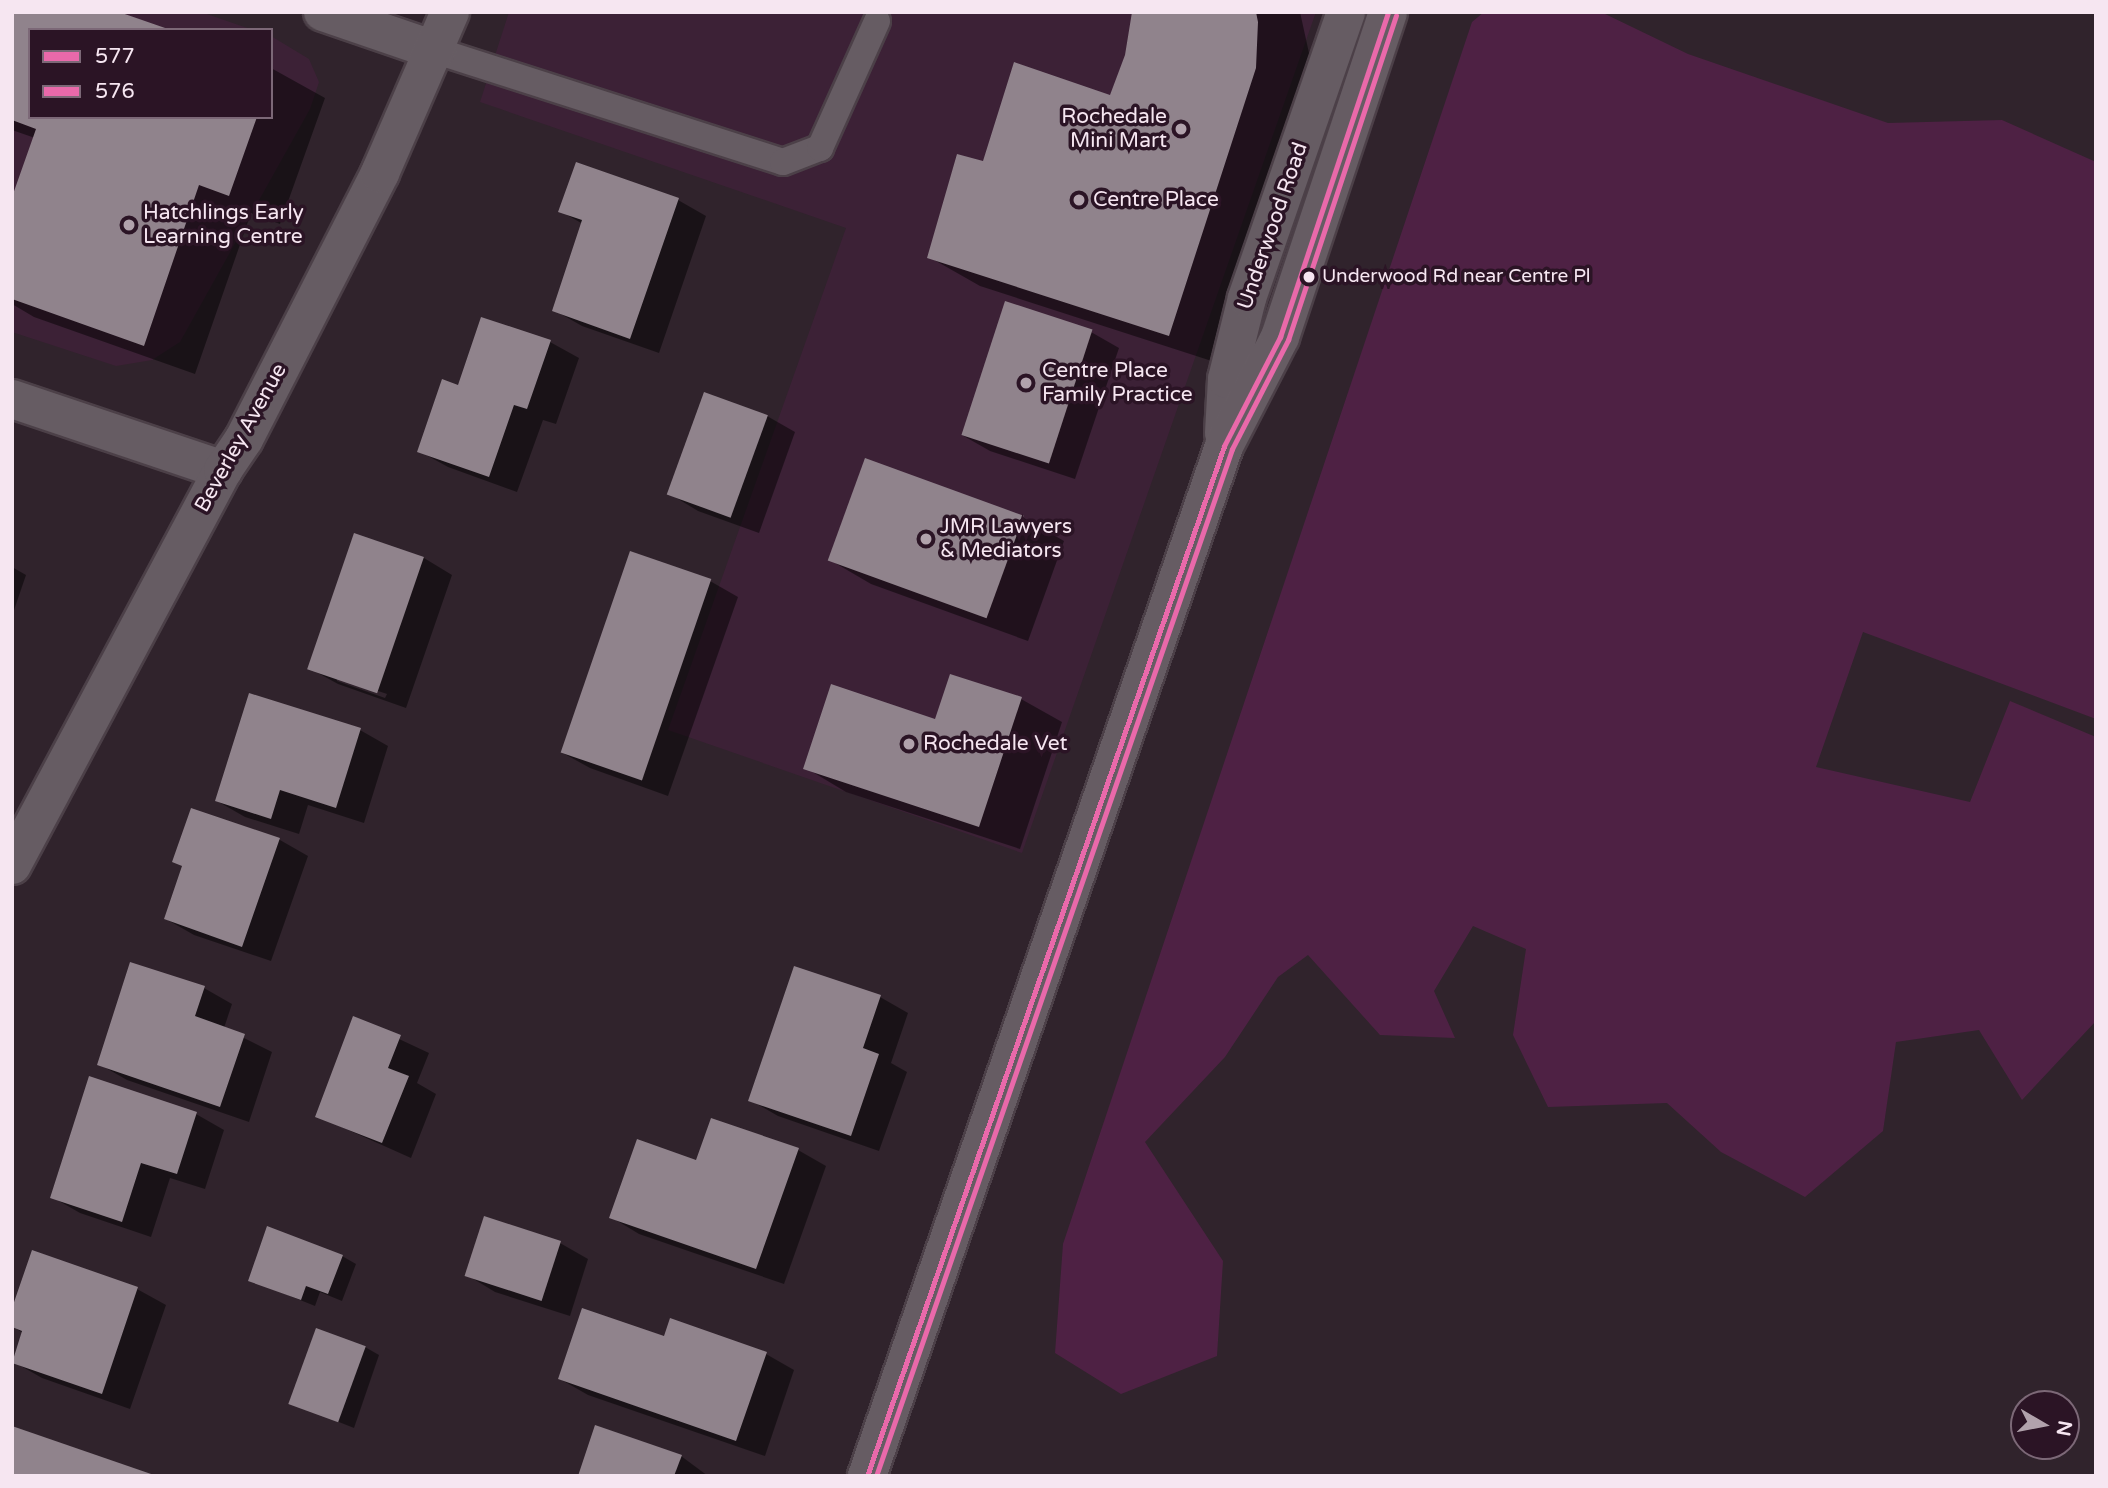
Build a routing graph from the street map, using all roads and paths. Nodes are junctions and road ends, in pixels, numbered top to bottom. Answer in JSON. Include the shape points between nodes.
{"nodes":[{"id":1,"x":323,"y":12,"type":"edge"},
{"id":2,"x":450,"y":12,"type":"edge"},
{"id":3,"x":1346,"y":12,"type":"edge"},
{"id":4,"x":1388,"y":12,"type":"edge"},
{"id":5,"x":877,"y":21,"type":"dead end"},
{"id":6,"x":437,"y":51,"type":"junction"},
{"id":7,"x":12,"y":399,"type":"edge"},
{"id":8,"x":1224,"y":446,"type":"junction"},
{"id":9,"x":223,"y":470,"type":"junction"},
{"id":10,"x":14,"y":861,"type":"edge"},
{"id":11,"x":866,"y":1476,"type":"edge"}],
"edges":[{"from":1,"to":6,"type":"main road"},
{"from":2,"to":6,"type":"main road","name":"Beverley Avenue"},
{"from":3,"to":8,"type":"main road","name":"Underwood Road","via":[[1247,298],[1227,379]]},
{"from":4,"to":8,"type":"main road","name":"Underwood Road","via":[[1280,337]]},
{"from":5,"to":6,"type":"lane","via":[[821,148],[783,162]]},
{"from":6,"to":9,"type":"main road","name":"Beverley Avenue","via":[[257,415]]},
{"from":7,"to":9,"type":"main road"},
{"from":8,"to":11,"type":"main road","name":"Underwood Road"},
{"from":9,"to":10,"type":"main road","name":"Beverley Avenue"}]}
